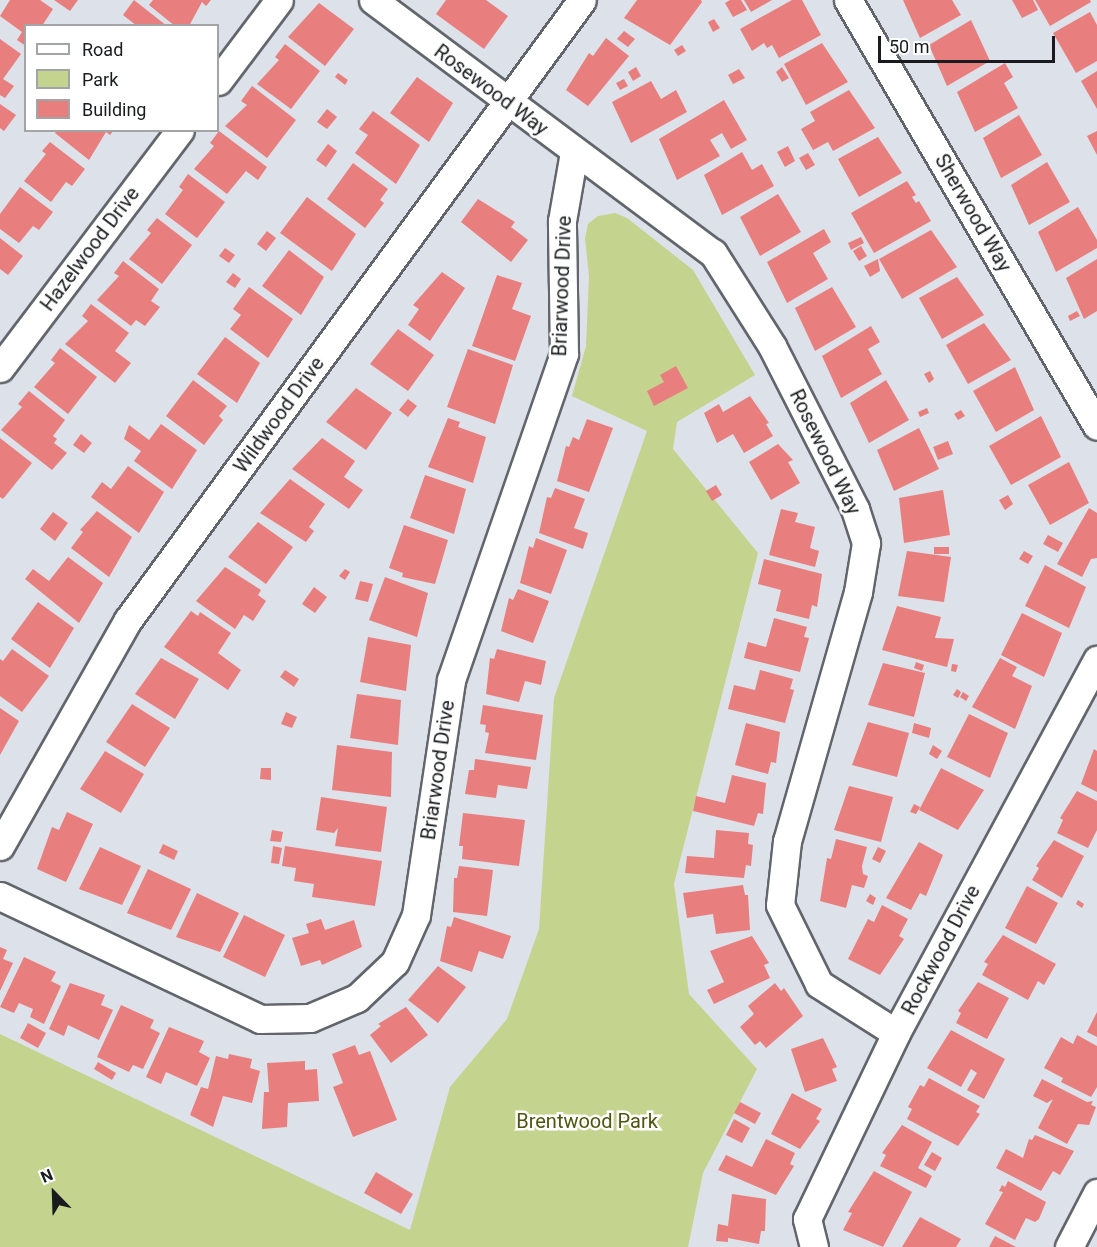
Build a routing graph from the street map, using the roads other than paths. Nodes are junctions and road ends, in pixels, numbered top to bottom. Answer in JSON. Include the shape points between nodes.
{"nodes":[{"id":1,"x":279,"y":0,"type":"edge"},
{"id":2,"x":372,"y":0,"type":"edge"},
{"id":3,"x":582,"y":0,"type":"edge"},
{"id":4,"x":848,"y":0,"type":"edge"},
{"id":5,"x":219,"y":80,"type":"edge"},
{"id":6,"x":508,"y":103,"type":"junction"},
{"id":7,"x":178,"y":132,"type":"edge"},
{"id":8,"x":574,"y":152,"type":"junction"},
{"id":9,"x":0,"y":368,"type":"edge"},
{"id":10,"x":1097,"y":426,"type":"edge"},
{"id":11,"x":1097,"y":660,"type":"edge"},
{"id":12,"x":0,"y":846,"type":"edge"},
{"id":13,"x":0,"y":896,"type":"edge"},
{"id":14,"x":896,"y":1033,"type":"junction"},
{"id":15,"x":1097,"y":1193,"type":"edge"},
{"id":16,"x":814,"y":1247,"type":"edge"},
{"id":17,"x":1069,"y":1247,"type":"edge"}],
"edges":[{"from":1,"to":5,"type":"street"},
{"from":2,"to":6,"type":"street","name":"Rosewood Way"},
{"from":3,"to":6,"type":"street","name":"Wildwood Drive"},
{"from":4,"to":10,"type":"street","name":"Sherwood Way"},
{"from":6,"to":8,"type":"street","name":"Rosewood Way"},
{"from":6,"to":12,"type":"street","name":"Wildwood Drive","via":[[128,620]]},
{"from":7,"to":9,"type":"street","name":"Hazelwood Drive"},
{"from":8,"to":13,"type":"street","name":"Briarwood Drive","via":[[562,221],[564,354],[451,680],[416,915],[394,962],[357,998],[310,1018],[261,1018]]},
{"from":8,"to":14,"type":"street","name":"Rosewood Way","via":[[714,253],[772,346],[855,510],[866,543],[858,592],[787,841],[780,904],[819,984]]},
{"from":11,"to":14,"type":"street","name":"Rockwood Drive"},
{"from":14,"to":16,"type":"street","name":"Rockwood Drive","via":[[807,1219]]},
{"from":15,"to":17,"type":"street"}]}
